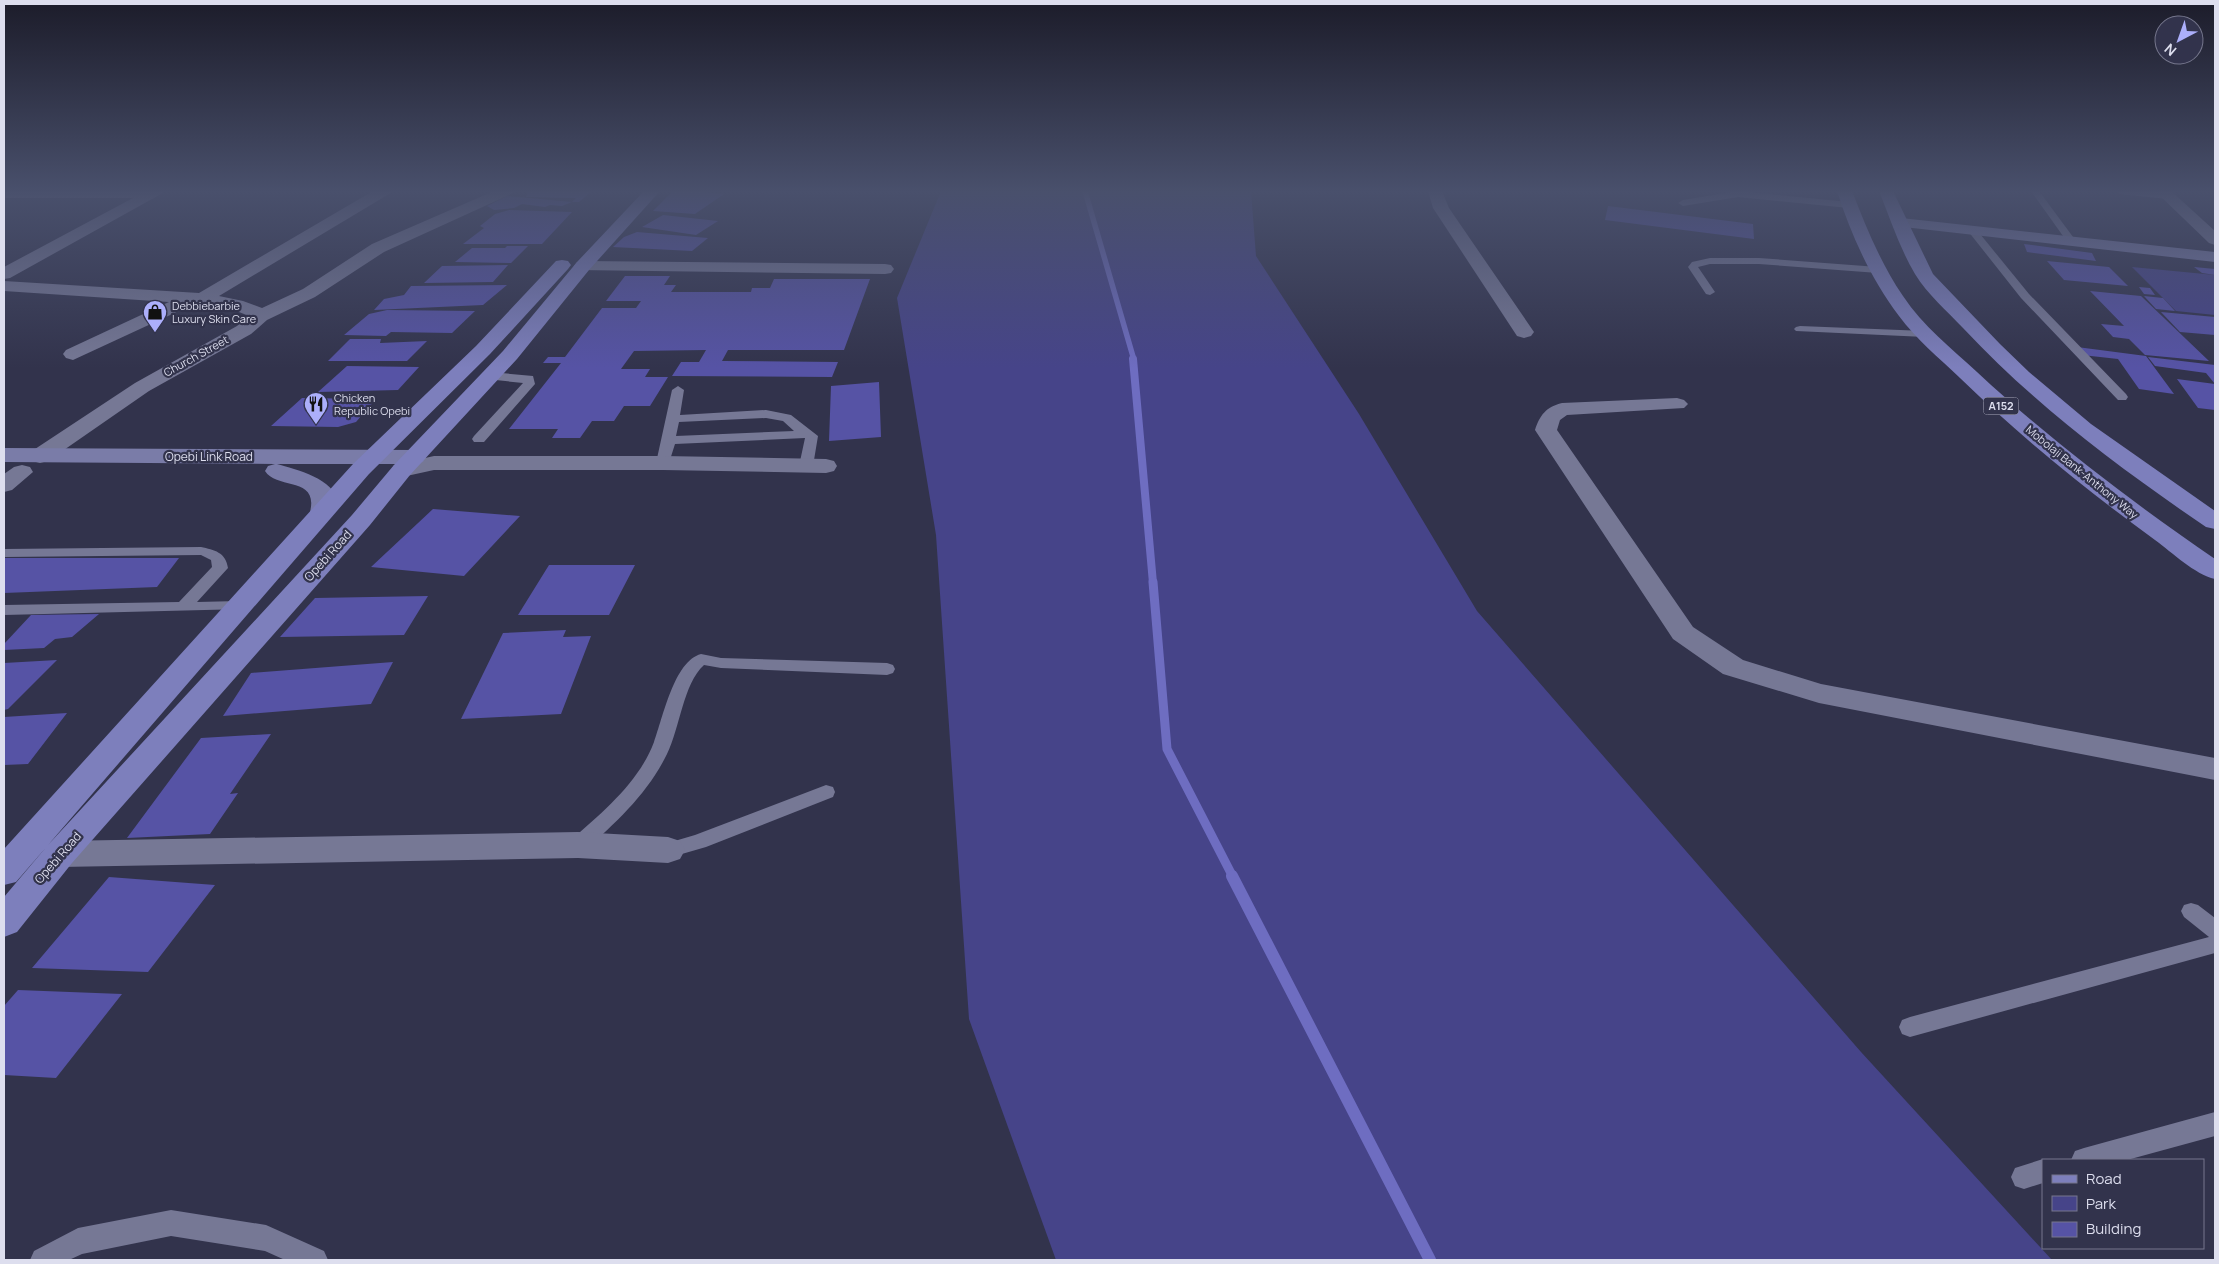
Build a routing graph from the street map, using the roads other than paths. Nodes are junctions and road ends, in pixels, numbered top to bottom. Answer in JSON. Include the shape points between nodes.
{"nodes":[{"id":1,"x":48,"y":250,"type":"edge"},
{"id":2,"x":281,"y":250,"type":"edge"},
{"id":3,"x":375,"y":250,"type":"edge"},
{"id":4,"x":577,"y":250,"type":"edge"},
{"id":5,"x":599,"y":250,"type":"edge"},
{"id":6,"x":1469,"y":250,"type":"edge"},
{"id":7,"x":1869,"y":250,"type":"edge"},
{"id":8,"x":1913,"y":250,"type":"edge"},
{"id":9,"x":1989,"y":250,"type":"edge"},
{"id":10,"x":2152,"y":250,"type":"edge"},
{"id":11,"x":2215,"y":257,"type":"edge"},
{"id":12,"x":584,"y":266,"type":"junction"},
{"id":13,"x":885,"y":269,"type":"dead end"},
{"id":14,"x":1878,"y":270,"type":"junction"},
{"id":15,"x":4,"y":274,"type":"edge"},
{"id":16,"x":4,"y":286,"type":"edge"},
{"id":17,"x":1710,"y":292,"type":"dead end"},
{"id":18,"x":196,"y":299,"type":"junction"},
{"id":19,"x":260,"y":316,"type":"junction"},
{"id":20,"x":1800,"y":329,"type":"dead end"},
{"id":21,"x":1524,"y":332,"type":"dead end"},
{"id":22,"x":1925,"y":334,"type":"junction"},
{"id":23,"x":73,"y":354,"type":"dead end"},
{"id":24,"x":490,"y":376,"type":"junction"},
{"id":25,"x":678,"y":390,"type":"dead end"},
{"id":26,"x":2122,"y":397,"type":"dead end"},
{"id":27,"x":1677,"y":404,"type":"dead end"},
{"id":28,"x":672,"y":419,"type":"junction"},
{"id":29,"x":412,"y":420,"type":"junction"},
{"id":30,"x":806,"y":434,"type":"junction"},
{"id":31,"x":479,"y":440,"type":"dead end"},
{"id":32,"x":670,"y":440,"type":"junction"},
{"id":33,"x":4,"y":455,"type":"edge"},
{"id":34,"x":40,"y":456,"type":"junction"},
{"id":35,"x":318,"y":458,"type":"junction"},
{"id":36,"x":367,"y":462,"type":"junction"},
{"id":37,"x":417,"y":463,"type":"junction"},
{"id":38,"x":663,"y":463,"type":"junction"},
{"id":39,"x":816,"y":466,"type":"joint"},
{"id":40,"x":276,"y":471,"type":"junction"},
{"id":41,"x":10,"y":476,"type":"edge"},
{"id":42,"x":322,"y":512,"type":"junction"},
{"id":43,"x":2215,"y":522,"type":"edge"},
{"id":44,"x":4,"y":553,"type":"edge"},
{"id":45,"x":2215,"y":571,"type":"edge"},
{"id":46,"x":239,"y":606,"type":"junction"},
{"id":47,"x":183,"y":607,"type":"junction"},
{"id":48,"x":4,"y":610,"type":"edge"},
{"id":49,"x":887,"y":669,"type":"dead end"},
{"id":50,"x":2215,"y":769,"type":"edge"},
{"id":51,"x":826,"y":792,"type":"dead end"},
{"id":52,"x":578,"y":845,"type":"junction"},
{"id":53,"x":668,"y":850,"type":"joint"},
{"id":54,"x":60,"y":854,"type":"junction"},
{"id":55,"x":4,"y":872,"type":"edge"},
{"id":56,"x":2191,"y":911,"type":"dead end"},
{"id":57,"x":4,"y":922,"type":"edge"},
{"id":58,"x":2215,"y":930,"type":"edge"},
{"id":59,"x":2215,"y":944,"type":"edge"},
{"id":60,"x":1910,"y":1027,"type":"dead end"},
{"id":61,"x":2215,"y":1124,"type":"edge"},
{"id":62,"x":2088,"y":1159,"type":"edge"},
{"id":63,"x":43,"y":1260,"type":"edge"},
{"id":64,"x":315,"y":1260,"type":"edge"}],
"edges":[{"from":1,"to":15,"type":"street"},
{"from":2,"to":18,"type":"street"},
{"from":3,"to":19,"type":"street","name":"Church Street","via":[[309,293]]},
{"from":4,"to":29,"type":"main road"},
{"from":5,"to":12,"type":"main road","name":"Opebi Road"},
{"from":6,"to":21,"type":"street"},
{"from":7,"to":14,"type":"main road","name":"Mobolaji Bank-Anthony Way","number":"A152"},
{"from":8,"to":43,"type":"main road","number":"A152","via":[[1925,275],[2036,390],[2090,434]]},
{"from":9,"to":26,"type":"lane","via":[[2025,296]]},
{"from":10,"to":11,"type":"main road"},
{"from":12,"to":13,"type":"street"},
{"from":12,"to":24,"type":"main road","name":"Opebi Road"},
{"from":14,"to":17,"type":"lane","via":[[1760,261],[1696,264],[1693,267]]},
{"from":14,"to":22,"type":"main road","name":"Mobolaji Bank-Anthony Way","number":"A152","via":[[1906,313]]},
{"from":16,"to":18,"type":"street"},
{"from":18,"to":19,"type":"street","via":[[237,305]]},
{"from":18,"to":23,"type":"street"},
{"from":19,"to":34,"type":"street","name":"Church Street","via":[[244,330],[142,387]]},
{"from":20,"to":22,"type":"lane"},
{"from":22,"to":45,"type":"main road","name":"Mobolaji Bank-Anthony Way","number":"A152","via":[[1996,402],[2109,494]]},
{"from":24,"to":31,"type":"lane","via":[[522,377],[529,379],[529,384]]},
{"from":24,"to":37,"type":"main road","name":"Opebi Road"},
{"from":25,"to":28,"type":"lane"},
{"from":27,"to":50,"type":"street","via":[[1562,409],[1550,417],[1546,430],[1683,633],[1733,667],[1819,693]]},
{"from":28,"to":30,"type":"lane","via":[[766,414],[787,418]]},
{"from":28,"to":32,"type":"lane"},
{"from":29,"to":35,"type":"main road","via":[[371,442]]},
{"from":29,"to":36,"type":"main road"},
{"from":30,"to":32,"type":"lane"},
{"from":30,"to":39,"type":"lane","via":[[812,436]]},
{"from":32,"to":38,"type":"lane"},
{"from":33,"to":34,"type":"main road","name":"Opebi Link Road"},
{"from":34,"to":35,"type":"main road","name":"Opebi Link Road"},
{"from":35,"to":36,"type":"main road","name":"Opebi Link Road"},
{"from":36,"to":37,"type":"main road","name":"Opebi Link Road"},
{"from":36,"to":40,"type":"main road","name":"Opebi Link Road"},
{"from":36,"to":42,"type":"main road"},
{"from":37,"to":38,"type":"street"},
{"from":37,"to":54,"type":"main road","name":"Opebi Road","via":[[361,520]]},
{"from":38,"to":39,"type":"street"},
{"from":40,"to":41,"type":"main road","name":"Opebi Link Road"},
{"from":40,"to":42,"type":"main road","via":[[306,481],[318,490],[324,498]]},
{"from":42,"to":46,"type":"main road"},
{"from":44,"to":47,"type":"lane","via":[[201,550],[216,555],[220,568]]},
{"from":46,"to":47,"type":"lane"},
{"from":46,"to":55,"type":"main road"},
{"from":47,"to":48,"type":"lane"},
{"from":49,"to":52,"type":"lane","via":[[701,659],[695,662],[686,674],[659,752],[647,774],[610,816]]},
{"from":51,"to":53,"type":"lane","via":[[699,842]]},
{"from":52,"to":53,"type":"street"},
{"from":52,"to":54,"type":"street"},
{"from":54,"to":57,"type":"main road","name":"Opebi Road"},
{"from":56,"to":58,"type":"lane"},
{"from":59,"to":60,"type":"lane"},
{"from":61,"to":62,"type":"lane"},
{"from":63,"to":64,"type":"lane","via":[[78,1241],[171,1223],[266,1238]]}]}
